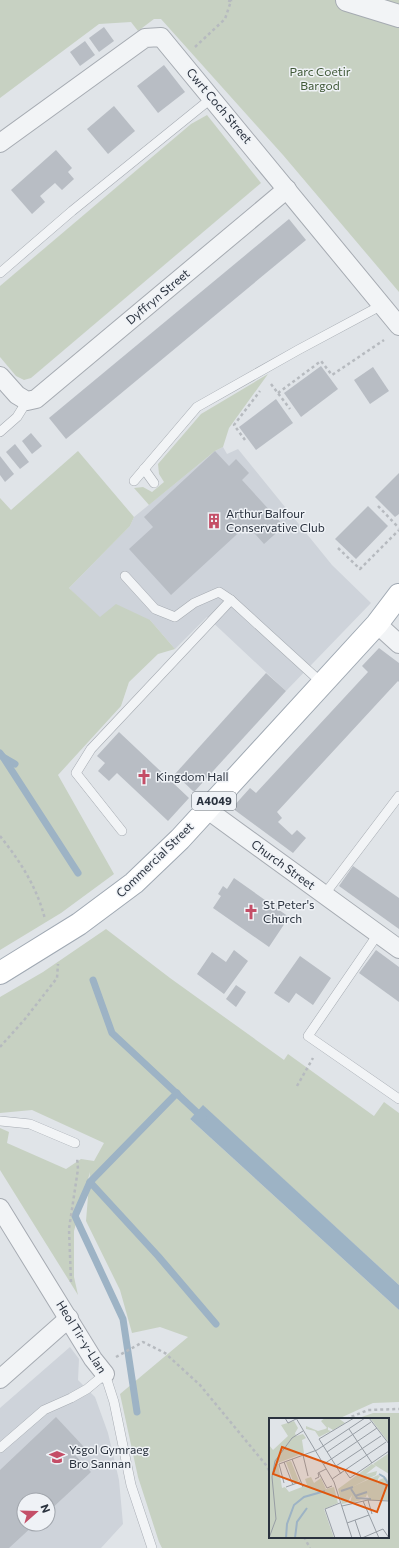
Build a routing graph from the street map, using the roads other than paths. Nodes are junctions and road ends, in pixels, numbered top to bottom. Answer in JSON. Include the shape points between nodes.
{"nodes":[{"id":1,"x":347,"y":0,"type":"edge"},
{"id":2,"x":399,"y":16,"type":"edge"},
{"id":3,"x":212,"y":98,"type":"junction"},
{"id":4,"x":0,"y":143,"type":"edge"},
{"id":5,"x":287,"y":189,"type":"junction"},
{"id":6,"x":0,"y":273,"type":"edge"},
{"id":7,"x":382,"y":305,"type":"junction"},
{"id":8,"x":395,"y":331,"type":"edge"},
{"id":9,"x":0,"y":376,"type":"edge"},
{"id":10,"x":27,"y":401,"type":"junction"},
{"id":11,"x":0,"y":432,"type":"edge"},
{"id":12,"x":144,"y":469,"type":"junction"},
{"id":13,"x":134,"y":481,"type":"dead end"},
{"id":14,"x":154,"y":483,"type":"dead end"},
{"id":15,"x":125,"y":576,"type":"dead end"},
{"id":16,"x":399,"y":595,"type":"edge"},
{"id":17,"x":231,"y":600,"type":"junction"},
{"id":18,"x":377,"y":624,"type":"junction"},
{"id":19,"x":399,"y":644,"type":"edge"},
{"id":20,"x":323,"y":684,"type":"junction"},
{"id":21,"x":399,"y":797,"type":"edge"},
{"id":22,"x":207,"y":808,"type":"junction"},
{"id":23,"x":122,"y":831,"type":"dead end"},
{"id":24,"x":324,"y":895,"type":"junction"},
{"id":25,"x":378,"y":934,"type":"junction"},
{"id":26,"x":399,"y":949,"type":"edge"},
{"id":27,"x":0,"y":973,"type":"edge"},
{"id":28,"x":399,"y":1099,"type":"edge"},
{"id":29,"x":0,"y":1121,"type":"edge"},
{"id":30,"x":75,"y":1143,"type":"road end"},
{"id":31,"x":0,"y":1208,"type":"edge"},
{"id":32,"x":65,"y":1311,"type":"junction"},
{"id":33,"x":102,"y":1370,"type":"junction"},
{"id":34,"x":0,"y":1379,"type":"edge"},
{"id":35,"x":0,"y":1448,"type":"edge"},
{"id":36,"x":152,"y":1548,"type":"edge"}],
"edges":[{"from":1,"to":2,"type":"street"},
{"from":3,"to":4,"type":"street","name":"Cwrt Coch Street","via":[[161,37],[145,38]]},
{"from":3,"to":5,"type":"street","name":"Cwrt Coch Street"},
{"from":3,"to":6,"type":"lane"},
{"from":5,"to":7,"type":"street","name":"Cwrt Coch Street"},
{"from":5,"to":10,"type":"street","name":"Dyffryn Street","via":[[36,399]]},
{"from":7,"to":8,"type":"street","name":"Cwrt Coch Street"},
{"from":7,"to":12,"type":"lane","via":[[197,407]]},
{"from":9,"to":10,"type":"street","via":[[17,395]]},
{"from":10,"to":11,"type":"lane","via":[[17,417]]},
{"from":12,"to":13,"type":"lane"},
{"from":12,"to":14,"type":"lane"},
{"from":15,"to":17,"type":"lane","via":[[156,609],[176,617],[194,603],[219,592]]},
{"from":16,"to":18,"type":"main road","name":"Commercial Street","number":"A4049"},
{"from":17,"to":20,"type":"lane"},
{"from":17,"to":23,"type":"lane","via":[[91,749],[76,773]]},
{"from":18,"to":19,"type":"street"},
{"from":18,"to":20,"type":"main road","name":"Commercial Street","number":"A4049"},
{"from":20,"to":22,"type":"main road","name":"Commercial Street","number":"A4049"},
{"from":21,"to":24,"type":"lane"},
{"from":22,"to":24,"type":"street","name":"Church Street"},
{"from":22,"to":27,"type":"main road","name":"Commercial Street","number":"A4049","via":[[180,839],[109,903]]},
{"from":24,"to":25,"type":"street","name":"Church Street"},
{"from":25,"to":26,"type":"street","name":"Church Street"},
{"from":25,"to":28,"type":"lane","via":[[308,1036]]},
{"from":29,"to":30,"type":"lane","via":[[30,1124]]},
{"from":31,"to":32,"type":"street","name":"Heol Tir-y-Llan"},
{"from":32,"to":33,"type":"street","name":"Heol Tir-y-Llan"},
{"from":32,"to":34,"type":"street"},
{"from":33,"to":35,"type":"lane","via":[[87,1389],[44,1410]]},
{"from":33,"to":36,"type":"lane","name":"Heol Tir-y-Llan","via":[[114,1402],[131,1485]]}]}
